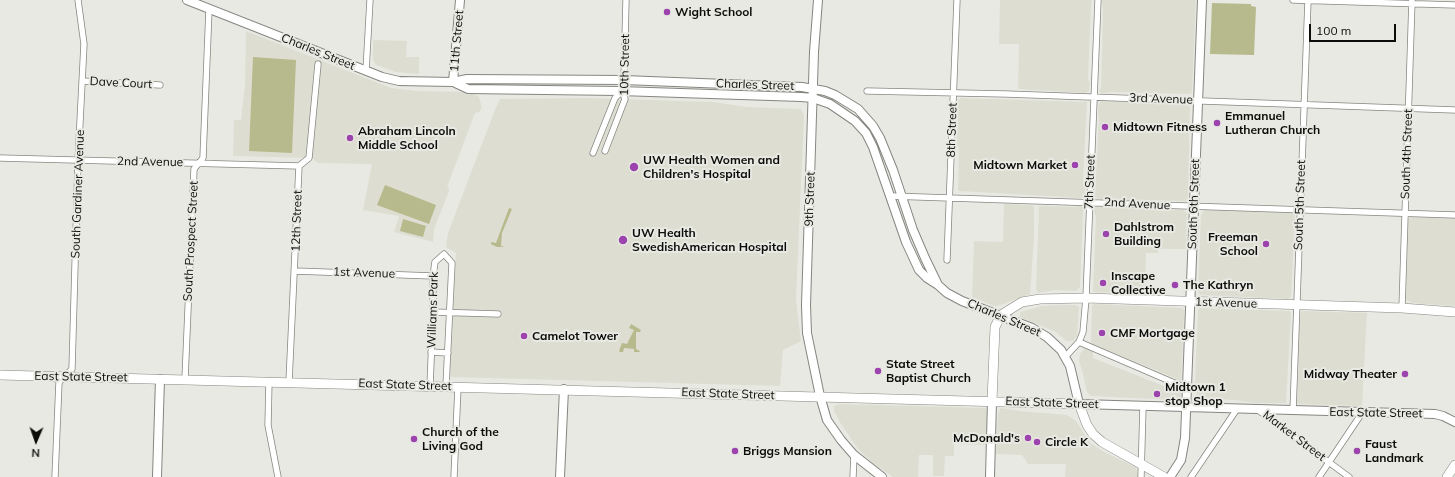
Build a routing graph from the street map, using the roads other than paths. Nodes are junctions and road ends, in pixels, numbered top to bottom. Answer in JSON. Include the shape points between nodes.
{"nodes":[{"id":1,"x":78,"y":0,"type":"edge"},
{"id":2,"x":187,"y":0,"type":"edge"},
{"id":3,"x":370,"y":0,"type":"edge"},
{"id":4,"x":460,"y":0,"type":"edge"},
{"id":5,"x":626,"y":0,"type":"edge"},
{"id":6,"x":818,"y":0,"type":"edge"},
{"id":7,"x":957,"y":0,"type":"edge"},
{"id":8,"x":1098,"y":0,"type":"edge"},
{"id":9,"x":1202,"y":0,"type":"edge"},
{"id":10,"x":1293,"y":0,"type":"edge"},
{"id":11,"x":1308,"y":0,"type":"edge"},
{"id":12,"x":1412,"y":2,"type":"edge"},
{"id":13,"x":1455,"y":5,"type":"edge"},
{"id":14,"x":209,"y":9,"type":"junction"},
{"id":15,"x":318,"y":64,"type":"dead end"},
{"id":16,"x":366,"y":71,"type":"junction"},
{"id":17,"x":624,"y":80,"type":"junction"},
{"id":18,"x":82,"y":81,"type":"junction"},
{"id":19,"x":453,"y":82,"type":"junction"},
{"id":20,"x":160,"y":85,"type":"dead end"},
{"id":21,"x":813,"y":88,"type":"junction"},
{"id":22,"x":622,"y":91,"type":"junction"},
{"id":23,"x":867,"y":91,"type":"dead end"},
{"id":24,"x":953,"y":93,"type":"junction"},
{"id":25,"x":1094,"y":97,"type":"junction"},
{"id":26,"x":813,"y":98,"type":"junction"},
{"id":27,"x":1198,"y":100,"type":"junction"},
{"id":28,"x":1304,"y":105,"type":"junction"},
{"id":29,"x":1408,"y":108,"type":"junction"},
{"id":30,"x":1455,"y":110,"type":"edge"},
{"id":31,"x":605,"y":151,"type":"dead end"},
{"id":32,"x":593,"y":153,"type":"dead end"},
{"id":33,"x":0,"y":158,"type":"edge"},
{"id":34,"x":78,"y":161,"type":"junction"},
{"id":35,"x":198,"y":163,"type":"junction"},
{"id":36,"x":299,"y":166,"type":"junction"},
{"id":37,"x":890,"y":196,"type":"junction"},
{"id":38,"x":902,"y":196,"type":"junction"},
{"id":39,"x":950,"y":197,"type":"junction"},
{"id":40,"x":1089,"y":202,"type":"junction"},
{"id":41,"x":1194,"y":207,"type":"junction"},
{"id":42,"x":1299,"y":210,"type":"junction"},
{"id":43,"x":1405,"y":214,"type":"junction"},
{"id":44,"x":1455,"y":215,"type":"edge"},
{"id":45,"x":947,"y":260,"type":"dead end"},
{"id":46,"x":295,"y":271,"type":"junction"},
{"id":47,"x":433,"y":276,"type":"junction"},
{"id":48,"x":938,"y":285,"type":"junction"},
{"id":49,"x":1086,"y":298,"type":"junction"},
{"id":50,"x":1191,"y":302,"type":"junction"},
{"id":51,"x":1296,"y":305,"type":"junction"},
{"id":52,"x":1402,"y":308,"type":"junction"},
{"id":53,"x":433,"y":312,"type":"junction"},
{"id":54,"x":1455,"y":312,"type":"edge"},
{"id":55,"x":450,"y":313,"type":"junction"},
{"id":56,"x":498,"y":314,"type":"dead end"},
{"id":57,"x":1001,"y":316,"type":"junction"},
{"id":58,"x":1079,"y":342,"type":"junction"},
{"id":59,"x":431,"y":352,"type":"junction"},
{"id":60,"x":448,"y":353,"type":"junction"},
{"id":61,"x":1065,"y":357,"type":"junction"},
{"id":62,"x":0,"y":375,"type":"edge"},
{"id":63,"x":62,"y":379,"type":"junction"},
{"id":64,"x":160,"y":379,"type":"junction"},
{"id":65,"x":185,"y":379,"type":"junction"},
{"id":66,"x":269,"y":381,"type":"junction"},
{"id":67,"x":289,"y":382,"type":"junction"},
{"id":68,"x":430,"y":386,"type":"junction"},
{"id":69,"x":446,"y":386,"type":"junction"},
{"id":70,"x":458,"y":387,"type":"junction"},
{"id":71,"x":1186,"y":388,"type":"junction"},
{"id":72,"x":564,"y":389,"type":"junction"},
{"id":73,"x":820,"y":396,"type":"junction"},
{"id":74,"x":992,"y":401,"type":"junction"},
{"id":75,"x":1079,"y":404,"type":"junction"},
{"id":76,"x":1143,"y":406,"type":"junction"},
{"id":77,"x":1186,"y":407,"type":"junction"},
{"id":78,"x":1237,"y":409,"type":"junction"},
{"id":79,"x":1258,"y":410,"type":"junction"},
{"id":80,"x":1293,"y":410,"type":"junction"},
{"id":81,"x":1362,"y":413,"type":"junction"},
{"id":82,"x":1455,"y":422,"type":"edge"},
{"id":83,"x":854,"y":455,"type":"junction"},
{"id":84,"x":1142,"y":463,"type":"junction"},
{"id":85,"x":1329,"y":463,"type":"junction"},
{"id":86,"x":1455,"y":465,"type":"edge"},
{"id":87,"x":55,"y":477,"type":"edge"},
{"id":88,"x":157,"y":477,"type":"edge"},
{"id":89,"x":278,"y":477,"type":"edge"},
{"id":90,"x":454,"y":477,"type":"edge"},
{"id":91,"x":560,"y":477,"type":"edge"},
{"id":92,"x":853,"y":477,"type":"edge"},
{"id":93,"x":882,"y":477,"type":"edge"},
{"id":94,"x":990,"y":477,"type":"edge"},
{"id":95,"x":1142,"y":477,"type":"edge"},
{"id":96,"x":1164,"y":477,"type":"edge"},
{"id":97,"x":1170,"y":477,"type":"edge"},
{"id":98,"x":1192,"y":477,"type":"edge"},
{"id":99,"x":1319,"y":477,"type":"edge"},
{"id":100,"x":1349,"y":477,"type":"edge"},
{"id":101,"x":1447,"y":477,"type":"edge"}],
"edges":[{"from":1,"to":18,"type":"street","name":"South Gardiner Avenue","via":[[84,44]]},
{"from":2,"to":14,"type":"main road","name":"Charles Street"},
{"from":3,"to":16,"type":"street"},
{"from":4,"to":19,"type":"main road","name":"11th Street"},
{"from":5,"to":17,"type":"street","name":"10th Street"},
{"from":6,"to":21,"type":"main road","name":"9th Street"},
{"from":7,"to":24,"type":"street","name":"8th Street"},
{"from":8,"to":25,"type":"street","name":"7th Street"},
{"from":9,"to":27,"type":"main road","name":"South 6th Street"},
{"from":10,"to":11,"type":"street"},
{"from":11,"to":12,"type":"street"},
{"from":11,"to":28,"type":"street","name":"South 5th Street"},
{"from":12,"to":13,"type":"street"},
{"from":12,"to":29,"type":"street","name":"South 4th Street"},
{"from":14,"to":16,"type":"main road","name":"Charles Street"},
{"from":14,"to":35,"type":"street","name":"South Prospect Street","via":[[203,158]]},
{"from":15,"to":36,"type":"street","name":"12th Street","via":[[308,158]]},
{"from":16,"to":19,"type":"main road","name":"Charles Street","via":[[382,78],[399,81]]},
{"from":17,"to":19,"type":"main road","name":"Charles Street","via":[[468,78]]},
{"from":17,"to":21,"type":"main road","name":"Charles Street"},
{"from":17,"to":22,"type":"street","name":"10th Street"},
{"from":18,"to":20,"type":"street","name":"Dave Court"},
{"from":18,"to":34,"type":"street","name":"South Gardiner Avenue"},
{"from":19,"to":22,"type":"main road","name":"Charles Street","via":[[469,89]]},
{"from":21,"to":26,"type":"main road","name":"9th Street"},
{"from":21,"to":38,"type":"main road","name":"Charles Street","via":[[835,95],[866,117],[880,138]]},
{"from":22,"to":26,"type":"main road","name":"Charles Street"},
{"from":22,"to":31,"type":"street","name":"10th Street","via":[[625,99]]},
{"from":22,"to":32,"type":"street","via":[[615,98]]},
{"from":23,"to":24,"type":"street","name":"3rd Avenue"},
{"from":24,"to":25,"type":"street","name":"3rd Avenue"},
{"from":24,"to":39,"type":"street","name":"8th Street"},
{"from":25,"to":27,"type":"street","name":"3rd Avenue"},
{"from":25,"to":40,"type":"street","name":"7th Street"},
{"from":26,"to":37,"type":"main road","name":"Charles Street","via":[[839,109],[856,121],[866,133]]},
{"from":26,"to":73,"type":"main road","name":"9th Street","via":[[806,305],[807,333]]},
{"from":27,"to":28,"type":"street","name":"3rd Avenue"},
{"from":27,"to":41,"type":"main road","name":"South 6th Street"},
{"from":28,"to":29,"type":"street","name":"3rd Avenue"},
{"from":28,"to":42,"type":"street","name":"South 5th Street"},
{"from":29,"to":30,"type":"street","name":"3rd Avenue"},
{"from":29,"to":43,"type":"street","name":"South 4th Street"},
{"from":33,"to":34,"type":"street","name":"2nd Avenue"},
{"from":34,"to":35,"type":"street","name":"2nd Avenue"},
{"from":34,"to":63,"type":"street","name":"South Gardiner Avenue","via":[[72,369]]},
{"from":35,"to":36,"type":"street","name":"2nd Avenue"},
{"from":35,"to":65,"type":"street","name":"South Prospect Street","via":[[194,169]]},
{"from":36,"to":46,"type":"street","name":"12th Street"},
{"from":37,"to":38,"type":"street","name":"2nd Avenue"},
{"from":37,"to":48,"type":"main road","name":"Charles Street","via":[[917,265],[927,278]]},
{"from":38,"to":39,"type":"street","name":"2nd Avenue"},
{"from":38,"to":48,"type":"main road","name":"Charles Street","via":[[918,243]]},
{"from":39,"to":40,"type":"street","name":"2nd Avenue"},
{"from":39,"to":45,"type":"street","name":"8th Street"},
{"from":40,"to":41,"type":"street","name":"2nd Avenue"},
{"from":40,"to":49,"type":"street","name":"7th Street"},
{"from":41,"to":42,"type":"street","name":"2nd Avenue"},
{"from":41,"to":50,"type":"main road","name":"South 6th Street"},
{"from":42,"to":43,"type":"street","name":"2nd Avenue"},
{"from":42,"to":51,"type":"street","name":"South 5th Street"},
{"from":43,"to":44,"type":"street","name":"2nd Avenue"},
{"from":43,"to":52,"type":"street","name":"South 4th Street"},
{"from":46,"to":47,"type":"street","name":"1st Avenue"},
{"from":46,"to":67,"type":"street","name":"12th Street"},
{"from":47,"to":53,"type":"street","name":"Williams Park"},
{"from":47,"to":55,"type":"street","name":"Williams Park","via":[[435,262],[444,254],[452,263]]},
{"from":48,"to":57,"type":"main road","name":"Charles Street","via":[[947,293]]},
{"from":49,"to":50,"type":"main road","name":"1st Avenue"},
{"from":49,"to":57,"type":"main road","name":"1st Avenue","via":[[1022,302]]},
{"from":49,"to":58,"type":"street","name":"7th Street","via":[[1083,332]]},
{"from":50,"to":51,"type":"main road","name":"1st Avenue"},
{"from":50,"to":71,"type":"main road","name":"South 6th Street"},
{"from":51,"to":52,"type":"main road","name":"1st Avenue"},
{"from":51,"to":80,"type":"street","name":"South 5th Street"},
{"from":52,"to":54,"type":"main road","name":"1st Avenue"},
{"from":53,"to":55,"type":"street"},
{"from":53,"to":59,"type":"street","name":"Williams Park"},
{"from":55,"to":56,"type":"street"},
{"from":55,"to":60,"type":"street","name":"Williams Park"},
{"from":57,"to":61,"type":"main road","name":"Charles Street","via":[[1047,337]]},
{"from":57,"to":74,"type":"main road","via":[[995,327]]},
{"from":58,"to":61,"type":"street","name":"7th Street"},
{"from":58,"to":71,"type":"street"},
{"from":59,"to":60,"type":"street"},
{"from":59,"to":68,"type":"street","name":"Williams Park"},
{"from":60,"to":69,"type":"street","name":"Williams Park"},
{"from":61,"to":75,"type":"main road","name":"Charles Street","via":[[1070,366]]},
{"from":62,"to":63,"type":"main road","name":"East State Street"},
{"from":63,"to":64,"type":"main road","name":"East State Street"},
{"from":63,"to":87,"type":"street"},
{"from":64,"to":65,"type":"main road","name":"East State Street"},
{"from":64,"to":88,"type":"main road"},
{"from":65,"to":66,"type":"main road","name":"East State Street"},
{"from":66,"to":67,"type":"main road","name":"East State Street"},
{"from":66,"to":89,"type":"street","via":[[268,425]]},
{"from":67,"to":68,"type":"main road","name":"East State Street"},
{"from":68,"to":69,"type":"main road","name":"East State Street"},
{"from":69,"to":70,"type":"main road","name":"East State Street"},
{"from":70,"to":72,"type":"main road","name":"East State Street"},
{"from":70,"to":90,"type":"street"},
{"from":71,"to":77,"type":"main road","name":"South 6th Street"},
{"from":72,"to":73,"type":"main road","name":"East State Street"},
{"from":72,"to":91,"type":"main road"},
{"from":73,"to":74,"type":"main road","name":"East State Street"},
{"from":73,"to":83,"type":"main road","name":"9th Street","via":[[827,420]]},
{"from":74,"to":75,"type":"main road","name":"East State Street"},
{"from":74,"to":94,"type":"main road"},
{"from":75,"to":76,"type":"main road","name":"East State Street"},
{"from":75,"to":84,"type":"main road","via":[[1093,434],[1102,442]]},
{"from":76,"to":77,"type":"main road","name":"East State Street"},
{"from":76,"to":84,"type":"street"},
{"from":77,"to":78,"type":"main road","name":"East State Street"},
{"from":77,"to":97,"type":"main road","name":"South 6th Street","via":[[1181,460]]},
{"from":78,"to":79,"type":"main road","name":"East State Street"},
{"from":78,"to":98,"type":"street"},
{"from":79,"to":80,"type":"main road","name":"East State Street"},
{"from":79,"to":85,"type":"street","name":"Market Street"},
{"from":80,"to":81,"type":"main road","name":"East State Street"},
{"from":81,"to":82,"type":"main road","name":"East State Street","via":[[1435,414]]},
{"from":81,"to":85,"type":"street"},
{"from":83,"to":92,"type":"street"},
{"from":83,"to":93,"type":"main road","name":"9th Street"},
{"from":84,"to":95,"type":"street"},
{"from":84,"to":96,"type":"main road"},
{"from":85,"to":99,"type":"street"},
{"from":85,"to":100,"type":"street","name":"Market Street"},
{"from":86,"to":101,"type":"main road"}]}
